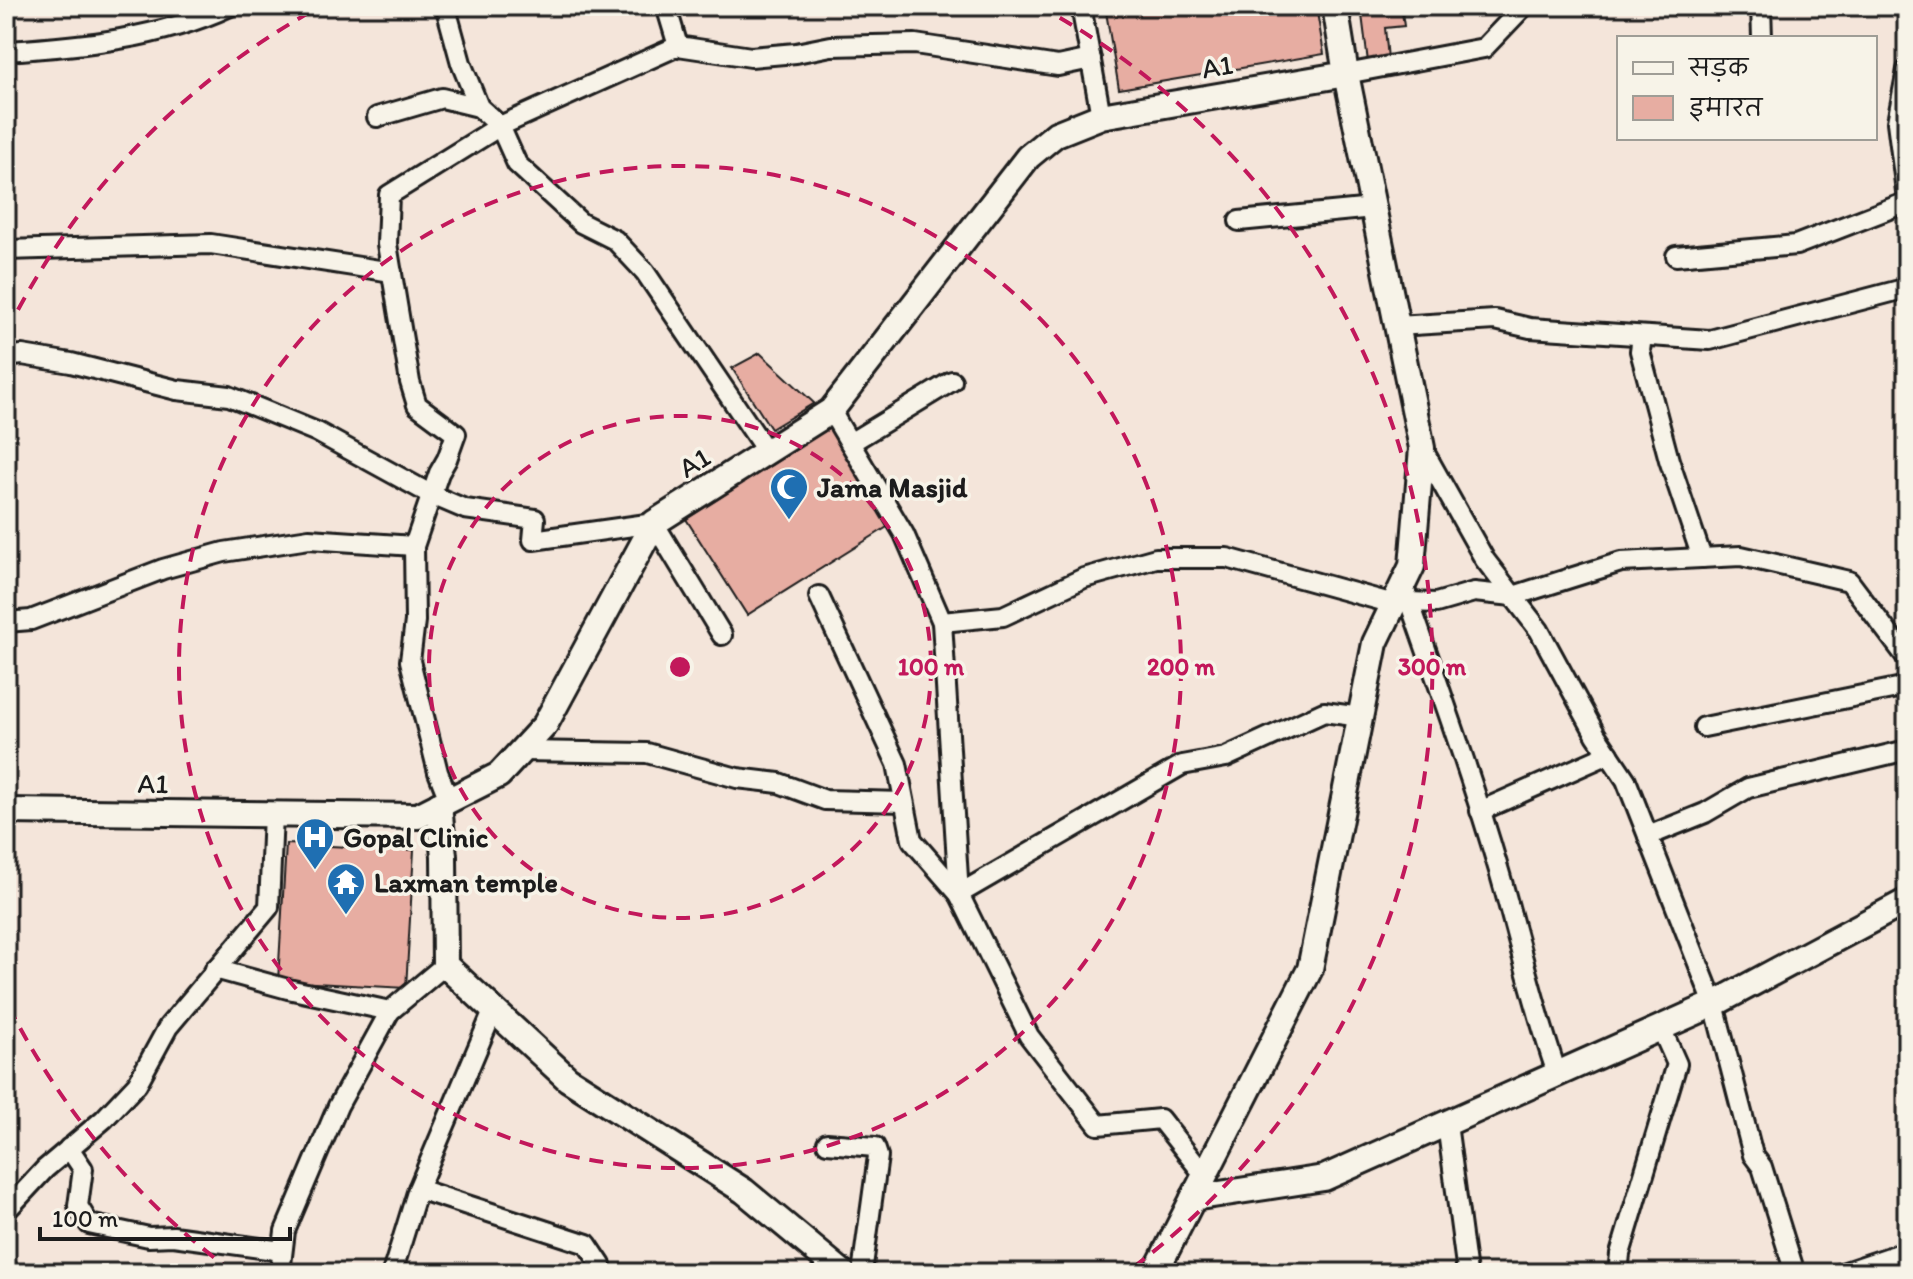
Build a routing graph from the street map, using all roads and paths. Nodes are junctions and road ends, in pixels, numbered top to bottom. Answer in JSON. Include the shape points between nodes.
{"nodes":[{"id":1,"x":230,"y":6,"type":"edge"},
{"id":2,"x":447,"y":6,"type":"edge"},
{"id":3,"x":666,"y":6,"type":"edge"},
{"id":4,"x":1081,"y":6,"type":"edge"},
{"id":5,"x":1335,"y":6,"type":"edge"},
{"id":6,"x":1524,"y":6,"type":"edge"},
{"id":7,"x":1761,"y":6,"type":"edge"},
{"id":8,"x":1762,"y":36,"type":"edge"},
{"id":9,"x":678,"y":46,"type":"junction"},
{"id":10,"x":6,"y":51,"type":"edge"},
{"id":11,"x":1091,"y":59,"type":"junction"},
{"id":12,"x":1907,"y":70,"type":"edge"},
{"id":13,"x":1346,"y":74,"type":"junction"},
{"id":14,"x":479,"y":107,"type":"junction"},
{"id":15,"x":1101,"y":116,"type":"junction"},
{"id":16,"x":377,"y":117,"type":"dead end"},
{"id":17,"x":500,"y":126,"type":"junction"},
{"id":18,"x":1907,"y":200,"type":"edge"},
{"id":19,"x":1373,"y":208,"type":"junction"},
{"id":20,"x":1239,"y":221,"type":"dead end"},
{"id":21,"x":6,"y":250,"type":"edge"},
{"id":22,"x":1676,"y":256,"type":"dead end"},
{"id":23,"x":392,"y":272,"type":"junction"},
{"id":24,"x":1907,"y":288,"type":"edge"},
{"id":25,"x":1397,"y":326,"type":"junction"},
{"id":26,"x":1642,"y":336,"type":"junction"},
{"id":27,"x":6,"y":357,"type":"edge"},
{"id":28,"x":952,"y":381,"type":"dead end"},
{"id":29,"x":831,"y":411,"type":"junction"},
{"id":30,"x":850,"y":443,"type":"junction"},
{"id":31,"x":1422,"y":448,"type":"junction"},
{"id":32,"x":767,"y":452,"type":"junction"},
{"id":33,"x":432,"y":495,"type":"junction"},
{"id":34,"x":654,"y":523,"type":"junction"},
{"id":35,"x":414,"y":546,"type":"junction"},
{"id":36,"x":1702,"y":558,"type":"junction"},
{"id":37,"x":819,"y":596,"type":"dead end"},
{"id":38,"x":1513,"y":596,"type":"junction"},
{"id":39,"x":1402,"y":597,"type":"junction"},
{"id":40,"x":6,"y":622,"type":"edge"},
{"id":41,"x":942,"y":622,"type":"junction"},
{"id":42,"x":722,"y":635,"type":"dead end"},
{"id":43,"x":1907,"y":658,"type":"edge"},
{"id":44,"x":1907,"y":686,"type":"edge"},
{"id":45,"x":1361,"y":717,"type":"junction"},
{"id":46,"x":1704,"y":727,"type":"dead end"},
{"id":47,"x":1907,"y":750,"type":"edge"},
{"id":48,"x":522,"y":751,"type":"junction"},
{"id":49,"x":1609,"y":754,"type":"junction"},
{"id":50,"x":904,"y":802,"type":"junction"},
{"id":51,"x":444,"y":803,"type":"junction"},
{"id":52,"x":6,"y":811,"type":"edge"},
{"id":53,"x":1480,"y":811,"type":"junction"},
{"id":54,"x":273,"y":814,"type":"junction"},
{"id":55,"x":1648,"y":836,"type":"junction"},
{"id":56,"x":959,"y":894,"type":"junction"},
{"id":57,"x":1907,"y":901,"type":"edge"},
{"id":58,"x":445,"y":965,"type":"junction"},
{"id":59,"x":215,"y":969,"type":"junction"},
{"id":60,"x":1714,"y":1004,"type":"junction"},
{"id":61,"x":494,"y":1009,"type":"junction"},
{"id":62,"x":390,"y":1011,"type":"junction"},
{"id":63,"x":1661,"y":1028,"type":"junction"},
{"id":64,"x":1558,"y":1076,"type":"junction"},
{"id":65,"x":1447,"y":1124,"type":"junction"},
{"id":66,"x":827,"y":1143,"type":"dead end"},
{"id":67,"x":69,"y":1148,"type":"junction"},
{"id":68,"x":1205,"y":1176,"type":"junction"},
{"id":69,"x":418,"y":1189,"type":"junction"},
{"id":70,"x":1193,"y":1198,"type":"junction"},
{"id":71,"x":6,"y":1211,"type":"edge"},
{"id":72,"x":282,"y":1251,"type":"junction"},
{"id":73,"x":1907,"y":1251,"type":"edge"},
{"id":74,"x":280,"y":1273,"type":"edge"},
{"id":75,"x":392,"y":1273,"type":"edge"},
{"id":76,"x":598,"y":1273,"type":"edge"},
{"id":77,"x":843,"y":1273,"type":"edge"},
{"id":78,"x":862,"y":1273,"type":"edge"},
{"id":79,"x":1155,"y":1273,"type":"edge"},
{"id":80,"x":1467,"y":1273,"type":"edge"},
{"id":81,"x":1618,"y":1273,"type":"edge"},
{"id":82,"x":1795,"y":1273,"type":"edge"},
{"id":83,"x":1842,"y":1273,"type":"edge"}],
"edges":[{"from":1,"to":10,"type":"street","via":[[122,40]]},
{"from":2,"to":14,"type":"street"},
{"from":3,"to":9,"type":"street"},
{"from":4,"to":11,"type":"street"},
{"from":5,"to":13,"type":"street"},
{"from":6,"to":13,"type":"street","via":[[1484,48]]},
{"from":7,"to":8,"type":"street"},
{"from":9,"to":11,"type":"street","via":[[751,57],[831,46],[915,44],[1058,66]]},
{"from":9,"to":17,"type":"street"},
{"from":11,"to":15,"type":"street"},
{"from":12,"to":18,"type":"street","via":[[1897,122]]},
{"from":13,"to":15,"type":"street","name":"A1"},
{"from":13,"to":19,"type":"street"},
{"from":14,"to":16,"type":"street","via":[[442,98]]},
{"from":14,"to":17,"type":"street"},
{"from":15,"to":29,"type":"street","name":"A1","via":[[1056,134],[1028,157]]},
{"from":17,"to":23,"type":"street","via":[[389,195]]},
{"from":17,"to":32,"type":"street","via":[[517,164],[581,223],[615,240],[645,272]]},
{"from":18,"to":22,"type":"street","via":[[1796,245]]},
{"from":19,"to":20,"type":"street"},
{"from":19,"to":25,"type":"street"},
{"from":21,"to":23,"type":"street","via":[[211,244]]},
{"from":23,"to":33,"type":"street","via":[[417,405],[456,434]]},
{"from":24,"to":26,"type":"street","via":[[1710,340]]},
{"from":25,"to":26,"type":"street","via":[[1495,320],[1530,328]]},
{"from":25,"to":31,"type":"street"},
{"from":26,"to":36,"type":"street","via":[[1640,351],[1669,460]]},
{"from":27,"to":33,"type":"street","via":[[58,361],[177,390],[229,396],[317,432]]},
{"from":28,"to":30,"type":"street"},
{"from":29,"to":30,"type":"street"},
{"from":29,"to":32,"type":"street","name":"A1"},
{"from":30,"to":41,"type":"street","via":[[904,534]]},
{"from":31,"to":38,"type":"street","via":[[1485,560]]},
{"from":31,"to":39,"type":"street","via":[[1412,566]]},
{"from":32,"to":34,"type":"street","name":"A1"},
{"from":33,"to":34,"type":"street","via":[[465,509],[535,519],[533,540]]},
{"from":33,"to":35,"type":"street"},
{"from":34,"to":42,"type":"street"},
{"from":34,"to":48,"type":"street","name":"A1","via":[[545,725]]},
{"from":35,"to":40,"type":"street","via":[[309,539],[224,552],[163,569],[31,620]]},
{"from":35,"to":51,"type":"street","via":[[410,661]]},
{"from":36,"to":38,"type":"street","via":[[1621,562]]},
{"from":36,"to":43,"type":"street","via":[[1741,556],[1849,581]]},
{"from":37,"to":50,"type":"street","via":[[897,764]]},
{"from":38,"to":39,"type":"street","via":[[1474,592],[1436,603]]},
{"from":38,"to":49,"type":"street","via":[[1539,630]]},
{"from":39,"to":41,"type":"street","via":[[1227,558],[1156,558],[1084,578],[1003,616]]},
{"from":39,"to":45,"type":"street","via":[[1375,643]]},
{"from":39,"to":53,"type":"street"},
{"from":41,"to":56,"type":"street"},
{"from":44,"to":46,"type":"street"},
{"from":45,"to":56,"type":"street","via":[[1324,712],[1226,757],[1182,765]]},
{"from":45,"to":68,"type":"street","via":[[1310,969]]},
{"from":47,"to":55,"type":"street","via":[[1748,788]]},
{"from":48,"to":50,"type":"street","via":[[647,753],[737,778],[779,783],[825,800]]},
{"from":48,"to":51,"type":"street","name":"A1","via":[[499,775]]},
{"from":49,"to":53,"type":"street"},
{"from":49,"to":55,"type":"street","via":[[1626,780]]},
{"from":50,"to":56,"type":"street","via":[[912,840]]},
{"from":51,"to":54,"type":"street","name":"A1","via":[[418,816]]},
{"from":51,"to":58,"type":"street"},
{"from":52,"to":54,"type":"street","name":"A1"},
{"from":53,"to":64,"type":"street"},
{"from":54,"to":59,"type":"street","via":[[269,907]]},
{"from":55,"to":60,"type":"street"},
{"from":56,"to":68,"type":"street","via":[[1029,1036],[1098,1125],[1160,1119]]},
{"from":57,"to":60,"type":"street"},
{"from":58,"to":61,"type":"street"},
{"from":58,"to":62,"type":"street"},
{"from":59,"to":62,"type":"street"},
{"from":59,"to":67,"type":"street","via":[[168,1027],[137,1084]]},
{"from":60,"to":63,"type":"street"},
{"from":60,"to":82,"type":"street","via":[[1753,1155],[1762,1167]]},
{"from":61,"to":69,"type":"street"},
{"from":61,"to":77,"type":"street","via":[[568,1079],[744,1191]]},
{"from":62,"to":72,"type":"street","via":[[338,1106],[285,1231]]},
{"from":63,"to":64,"type":"street"},
{"from":63,"to":81,"type":"street","via":[[1677,1064]]},
{"from":64,"to":65,"type":"street"},
{"from":65,"to":70,"type":"street","via":[[1324,1178]]},
{"from":65,"to":80,"type":"street"},
{"from":66,"to":78,"type":"street","via":[[875,1147],[878,1156]]},
{"from":67,"to":71,"type":"street"},
{"from":67,"to":72,"type":"street","via":[[83,1169],[78,1206],[89,1224],[149,1237]]},
{"from":68,"to":70,"type":"street"},
{"from":69,"to":75,"type":"street"},
{"from":69,"to":76,"type":"street","via":[[587,1244],[601,1265]]},
{"from":70,"to":79,"type":"street"},
{"from":72,"to":74,"type":"street"},
{"from":73,"to":83,"type":"street"}]}
